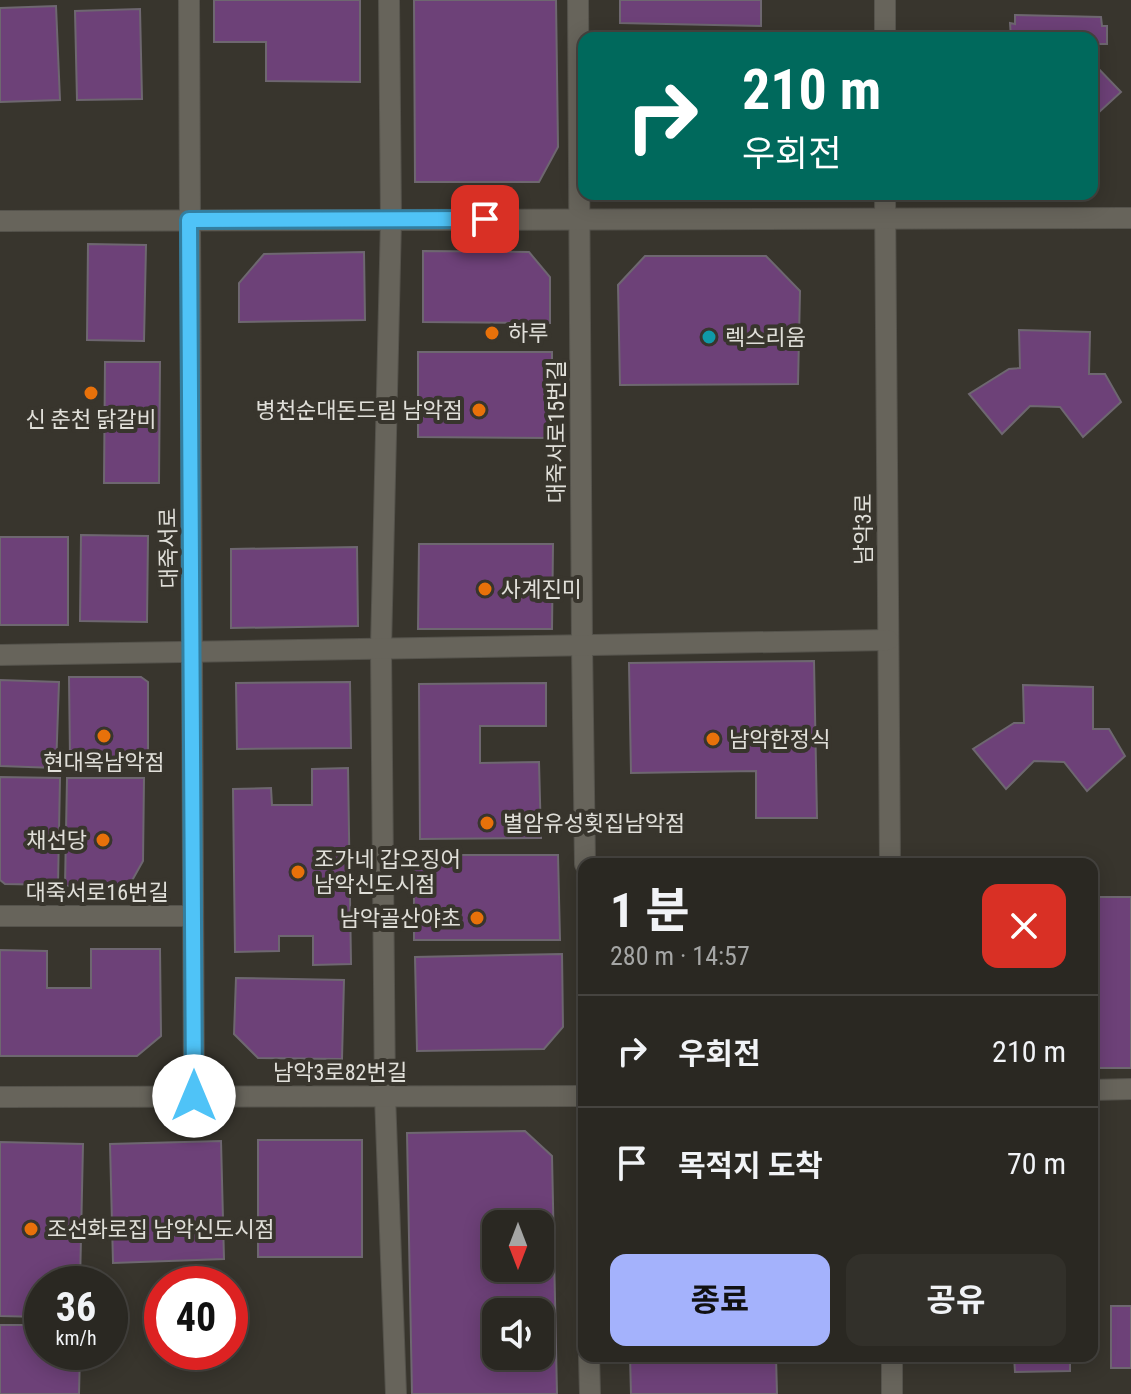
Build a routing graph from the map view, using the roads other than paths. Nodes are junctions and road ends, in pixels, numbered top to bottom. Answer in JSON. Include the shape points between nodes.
{"nodes":[{"id":1,"x":189,"y":0,"type":"edge"},
{"id":2,"x":389,"y":0,"type":"edge"},
{"id":3,"x":578,"y":0,"type":"edge"},
{"id":4,"x":885,"y":0,"type":"edge"},
{"id":5,"x":578,"y":32,"type":"edge"},
{"id":6,"x":885,"y":32,"type":"edge"},
{"id":7,"x":579,"y":200,"type":"edge"},
{"id":8,"x":885,"y":200,"type":"edge"},
{"id":9,"x":885,"y":218,"type":"junction"},
{"id":10,"x":1131,"y":218,"type":"edge"},
{"id":11,"x":579,"y":219,"type":"junction"},
{"id":12,"x":189,"y":220,"type":"junction"},
{"id":13,"x":391,"y":220,"type":"junction"},
{"id":14,"x":0,"y":221,"type":"edge"},
{"id":15,"x":888,"y":640,"type":"junction"},
{"id":16,"x":582,"y":645,"type":"junction"},
{"id":17,"x":381,"y":648,"type":"junction"},
{"id":18,"x":193,"y":651,"type":"junction"},
{"id":19,"x":0,"y":655,"type":"edge"},
{"id":20,"x":585,"y":858,"type":"edge"},
{"id":21,"x":890,"y":858,"type":"edge"},
{"id":22,"x":0,"y":916,"type":"edge"},
{"id":23,"x":193,"y":916,"type":"junction"},
{"id":24,"x":1131,"y":1089,"type":"edge"},
{"id":25,"x":1098,"y":1090,"type":"edge"},
{"id":26,"x":194,"y":1096,"type":"junction"},
{"id":27,"x":385,"y":1096,"type":"junction"},
{"id":28,"x":578,"y":1096,"type":"edge"},
{"id":29,"x":0,"y":1097,"type":"edge"},
{"id":30,"x":589,"y":1362,"type":"edge"},
{"id":31,"x":892,"y":1362,"type":"edge"},
{"id":32,"x":396,"y":1394,"type":"edge"},
{"id":33,"x":590,"y":1394,"type":"edge"},
{"id":34,"x":892,"y":1394,"type":"edge"}],
"edges":[{"from":1,"to":12,"type":"street","name":"대죽서로"},
{"from":2,"to":13,"type":"street"},
{"from":3,"to":5,"type":"street","name":"대죽서로15번길"},
{"from":4,"to":6,"type":"street"},
{"from":7,"to":11,"type":"street","name":"대죽서로15번길"},
{"from":8,"to":9,"type":"street","name":"남악3로"},
{"from":9,"to":10,"type":"street"},
{"from":9,"to":11,"type":"street"},
{"from":9,"to":15,"type":"street","name":"남악3로"},
{"from":11,"to":13,"type":"street"},
{"from":11,"to":16,"type":"street","name":"대죽서로15번길"},
{"from":12,"to":13,"type":"street"},
{"from":12,"to":14,"type":"street"},
{"from":12,"to":18,"type":"street","name":"대죽서로"},
{"from":13,"to":17,"type":"street"},
{"from":15,"to":16,"type":"street"},
{"from":15,"to":21,"type":"street","name":"남악3로"},
{"from":16,"to":17,"type":"street"},
{"from":16,"to":20,"type":"street","name":"대죽서로15번길"},
{"from":17,"to":18,"type":"street"},
{"from":17,"to":27,"type":"street"},
{"from":18,"to":19,"type":"street"},
{"from":18,"to":23,"type":"street","name":"대죽서로"},
{"from":22,"to":23,"type":"street","name":"대죽서로16번길"},
{"from":23,"to":26,"type":"street","name":"대죽서로"},
{"from":24,"to":25,"type":"street"},
{"from":26,"to":27,"type":"street","name":"남악3로82번길"},
{"from":26,"to":29,"type":"street","name":"남악3로82번길"},
{"from":27,"to":28,"type":"street","name":"남악3로82번길"},
{"from":27,"to":32,"type":"street"},
{"from":30,"to":33,"type":"street"},
{"from":31,"to":34,"type":"street"}]}
